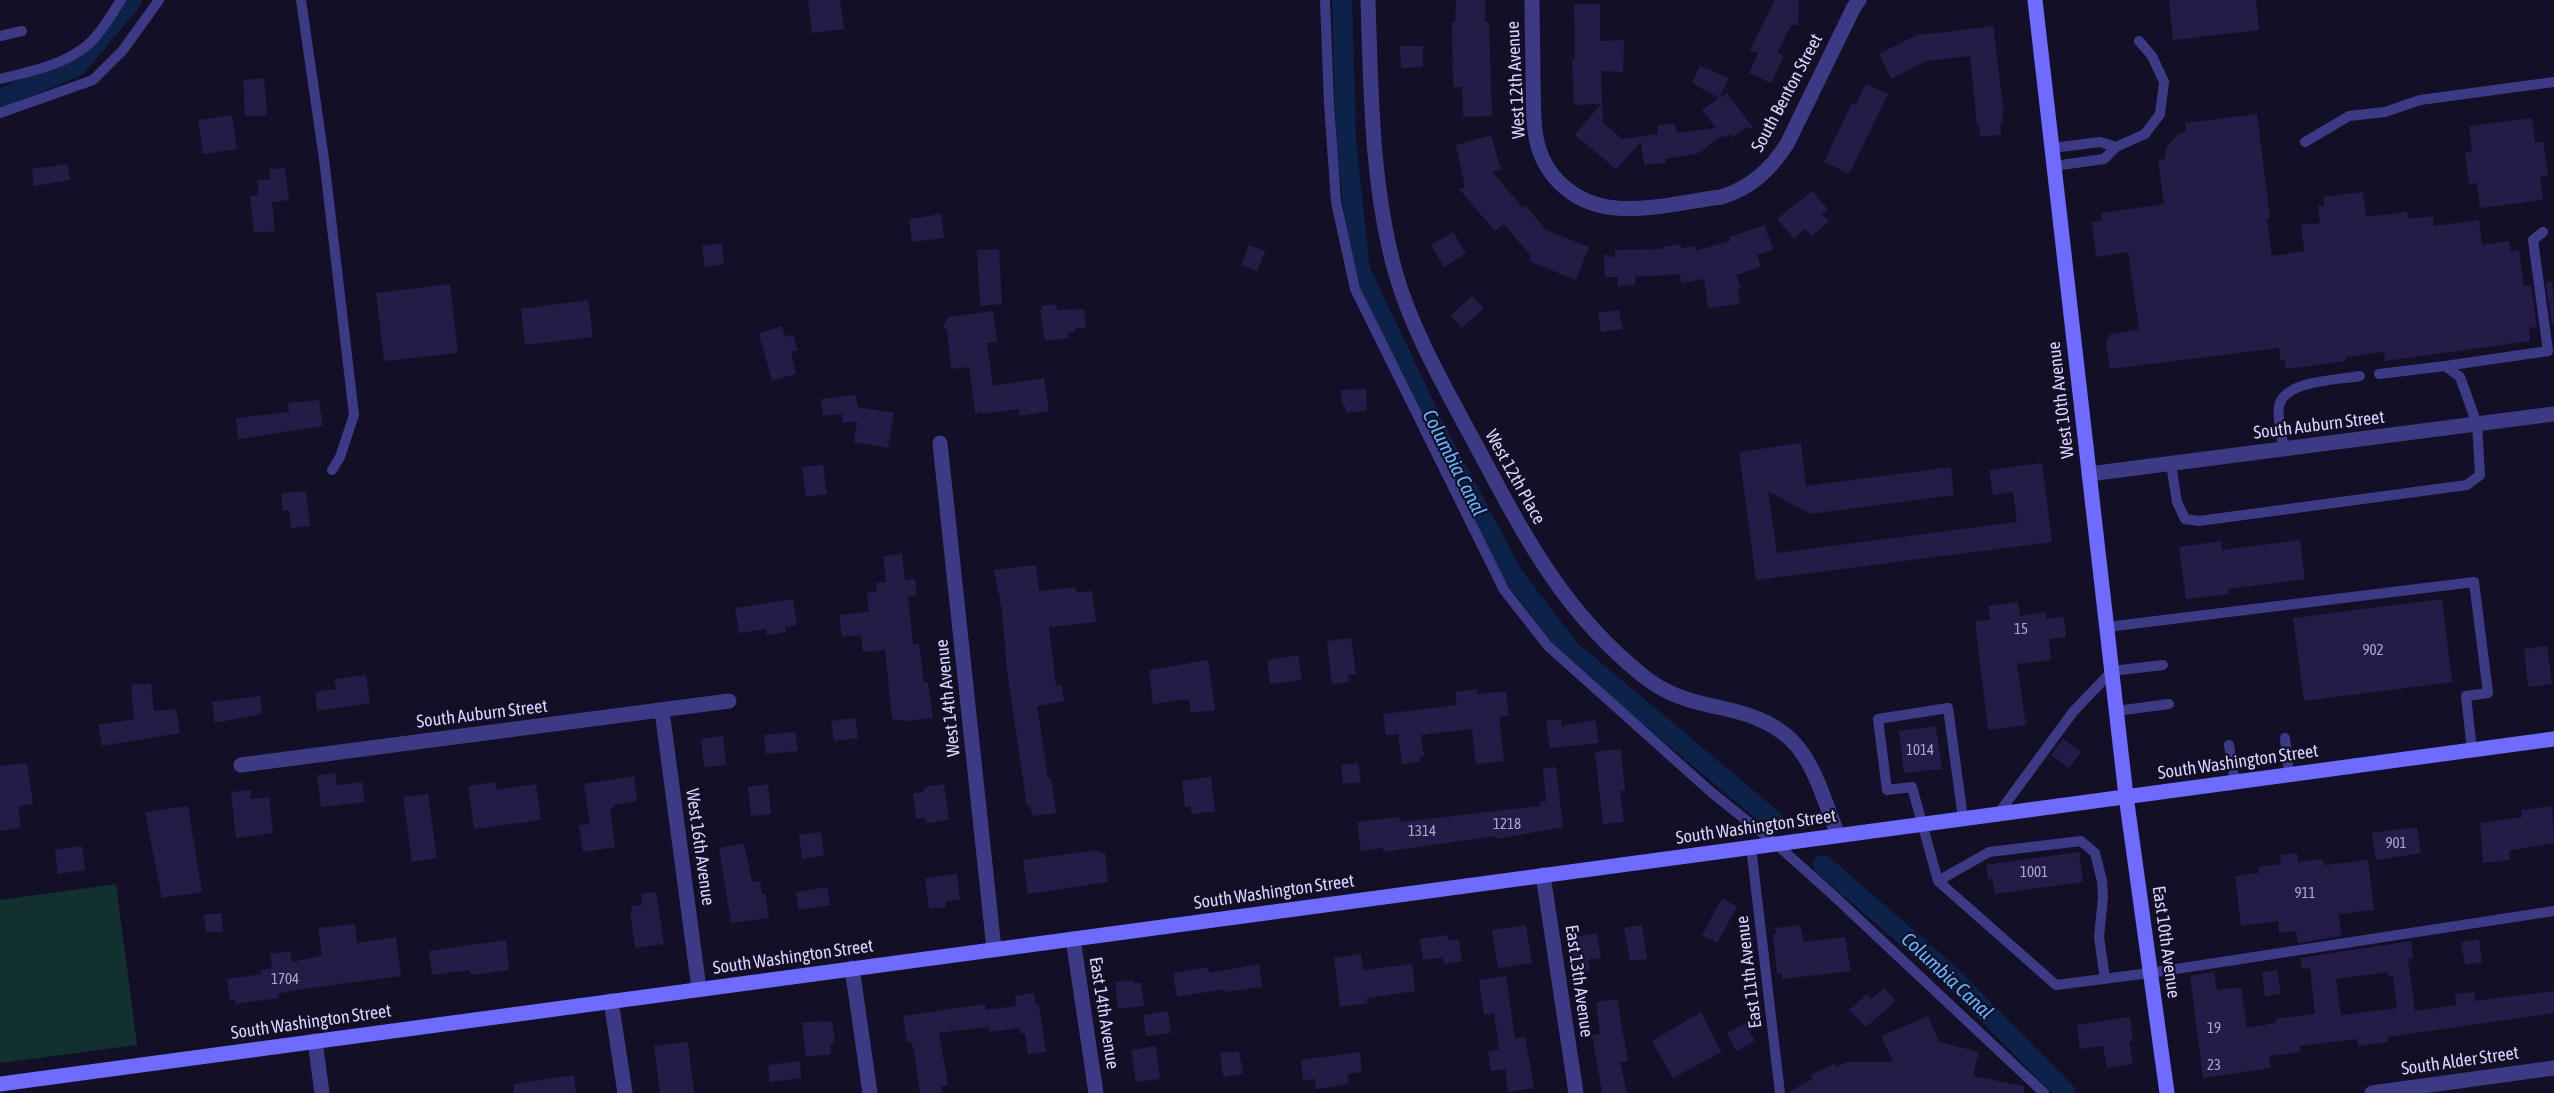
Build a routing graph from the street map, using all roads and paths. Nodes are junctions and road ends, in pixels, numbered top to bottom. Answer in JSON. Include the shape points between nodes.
{"nodes":[{"id":1,"x":121,"y":0,"type":"edge"},
{"id":2,"x":159,"y":0,"type":"edge"},
{"id":3,"x":301,"y":0,"type":"edge"},
{"id":4,"x":1325,"y":0,"type":"edge"},
{"id":5,"x":1368,"y":0,"type":"edge"},
{"id":6,"x":1532,"y":0,"type":"edge"},
{"id":7,"x":1859,"y":0,"type":"edge"},
{"id":8,"x":2035,"y":0,"type":"edge"},
{"id":9,"x":22,"y":31,"type":"dead end"},
{"id":10,"x":0,"y":36,"type":"edge"},
{"id":11,"x":2139,"y":41,"type":"dead end"},
{"id":12,"x":0,"y":79,"type":"edge"},
{"id":13,"x":2554,"y":82,"type":"edge"},
{"id":14,"x":0,"y":113,"type":"edge"},
{"id":15,"x":2305,"y":142,"type":"dead end"},
{"id":16,"x":2116,"y":147,"type":"junction"},
{"id":17,"x":2052,"y":148,"type":"junction"},
{"id":18,"x":2054,"y":166,"type":"junction"},
{"id":19,"x":1563,"y":187,"type":"joint"},
{"id":20,"x":2543,"y":232,"type":"dead end"},
{"id":21,"x":2445,"y":366,"type":"junction"},
{"id":22,"x":2379,"y":374,"type":"dead end"},
{"id":23,"x":2360,"y":376,"type":"dead end"},
{"id":24,"x":2554,"y":414,"type":"edge"},
{"id":25,"x":2477,"y":424,"type":"junction"},
{"id":26,"x":940,"y":443,"type":"dead end"},
{"id":27,"x":2284,"y":449,"type":"junction"},
{"id":28,"x":2171,"y":464,"type":"junction"},
{"id":29,"x":332,"y":470,"type":"dead end"},
{"id":30,"x":2089,"y":474,"type":"junction"},
{"id":31,"x":2107,"y":627,"type":"junction"},
{"id":32,"x":2163,"y":665,"type":"dead end"},
{"id":33,"x":2112,"y":671,"type":"junction"},
{"id":34,"x":729,"y":701,"type":"dead end"},
{"id":35,"x":2169,"y":704,"type":"dead end"},
{"id":36,"x":662,"y":711,"type":"junction"},
{"id":37,"x":2116,"y":711,"type":"junction"},
{"id":38,"x":2285,"y":738,"type":"dead end"},
{"id":39,"x":2554,"y":739,"type":"edge"},
{"id":40,"x":2229,"y":745,"type":"dead end"},
{"id":41,"x":2472,"y":750,"type":"junction"},
{"id":42,"x":241,"y":765,"type":"dead end"},
{"id":43,"x":2289,"y":774,"type":"junction"},
{"id":44,"x":2235,"y":782,"type":"junction"},
{"id":45,"x":2126,"y":796,"type":"junction"},
{"id":46,"x":1998,"y":814,"type":"junction"},
{"id":47,"x":1963,"y":818,"type":"junction"},
{"id":48,"x":1922,"y":824,"type":"junction"},
{"id":49,"x":1838,"y":835,"type":"junction"},
{"id":50,"x":1776,"y":844,"type":"junction"},
{"id":51,"x":1751,"y":847,"type":"junction"},
{"id":52,"x":1543,"y":875,"type":"junction"},
{"id":53,"x":1938,"y":881,"type":"junction"},
{"id":54,"x":2554,"y":911,"type":"edge"},
{"id":55,"x":1073,"y":939,"type":"junction"},
{"id":56,"x":994,"y":949,"type":"junction"},
{"id":57,"x":852,"y":968,"type":"junction"},
{"id":58,"x":2150,"y":973,"type":"junction"},
{"id":59,"x":2105,"y":979,"type":"junction"},
{"id":60,"x":699,"y":989,"type":"junction"},
{"id":61,"x":611,"y":1001,"type":"junction"},
{"id":62,"x":315,"y":1041,"type":"junction"},
{"id":63,"x":2554,"y":1068,"type":"edge"},
{"id":64,"x":0,"y":1084,"type":"edge"},
{"id":65,"x":322,"y":1093,"type":"edge"},
{"id":66,"x":625,"y":1093,"type":"edge"},
{"id":67,"x":870,"y":1093,"type":"edge"},
{"id":68,"x":1096,"y":1093,"type":"edge"},
{"id":69,"x":1576,"y":1093,"type":"edge"},
{"id":70,"x":1780,"y":1093,"type":"edge"},
{"id":71,"x":2044,"y":1093,"type":"edge"},
{"id":72,"x":2167,"y":1093,"type":"edge"},
{"id":73,"x":2372,"y":1093,"type":"edge"}],
"edges":[{"from":1,"to":12,"type":"lane","via":[[91,42],[70,57],[49,67]]},
{"from":2,"to":14,"type":"lane","via":[[123,50],[93,80]]},
{"from":3,"to":29,"type":"lane","via":[[326,171],[354,415]]},
{"from":4,"to":50,"type":"lane","via":[[1336,202],[1355,289],[1504,590],[1548,646],[1711,792]]},
{"from":5,"to":49,"type":"street","name":"West 12th Place","via":[[1376,163],[1395,271],[1441,380],[1522,530],[1541,563],[1580,614],[1645,677],[1670,694],[1752,716],[1784,732],[1808,761]]},
{"from":6,"to":19,"type":"street","name":"West 12th Avenue","via":[[1536,141],[1550,173]]},
{"from":7,"to":19,"type":"street","name":"South Benton Street","via":[[1786,144],[1775,162],[1751,184],[1721,196],[1633,208],[1597,204]]},
{"from":8,"to":17,"type":"main road","name":"West 10th Avenue"},
{"from":9,"to":10,"type":"lane"},
{"from":11,"to":16,"type":"lane","via":[[2152,56],[2164,82],[2160,114],[2145,134]]},
{"from":13,"to":15,"type":"lane","via":[[2421,100],[2385,112],[2349,116]]},
{"from":16,"to":17,"type":"lane","via":[[2100,142]]},
{"from":16,"to":18,"type":"lane","via":[[2104,159]]},
{"from":17,"to":18,"type":"main road","name":"West 10th Avenue"},
{"from":18,"to":30,"type":"main road","name":"West 10th Avenue"},
{"from":20,"to":21,"type":"lane","via":[[2533,240],[2548,351]]},
{"from":21,"to":22,"type":"lane"},
{"from":21,"to":25,"type":"lane","via":[[2460,377]]},
{"from":23,"to":27,"type":"lane","via":[[2296,387],[2284,394],[2279,408]]},
{"from":24,"to":25,"type":"street","name":"South Auburn Street"},
{"from":25,"to":27,"type":"street","name":"South Auburn Street"},
{"from":25,"to":28,"type":"lane","via":[[2480,475],[2467,485],[2199,521],[2185,519],[2177,502]]},
{"from":26,"to":56,"type":"street","name":"West 14th Avenue"},
{"from":27,"to":28,"type":"street","name":"South Auburn Street"},
{"from":28,"to":30,"type":"street","name":"South Auburn Street"},
{"from":30,"to":31,"type":"main road","name":"West 10th Avenue"},
{"from":31,"to":33,"type":"main road","name":"West 10th Avenue"},
{"from":31,"to":41,"type":"lane","via":[[2474,582],[2488,693],[2466,696]]},
{"from":32,"to":33,"type":"lane"},
{"from":33,"to":37,"type":"main road","name":"West 10th Avenue"},
{"from":33,"to":46,"type":"lane","via":[[2073,712]]},
{"from":34,"to":36,"type":"street","name":"South Auburn Street"},
{"from":35,"to":37,"type":"lane"},
{"from":36,"to":42,"type":"street","name":"South Auburn Street"},
{"from":36,"to":60,"type":"street","name":"West 16th Avenue"},
{"from":37,"to":45,"type":"main road","name":"West 10th Avenue"},
{"from":38,"to":43,"type":"lane"},
{"from":39,"to":41,"type":"main road","name":"South Washington Street"},
{"from":40,"to":44,"type":"lane"},
{"from":41,"to":43,"type":"main road","name":"South Washington Street"},
{"from":43,"to":44,"type":"main road","name":"South Washington Street"},
{"from":44,"to":45,"type":"main road","name":"South Washington Street"},
{"from":45,"to":46,"type":"main road","name":"South Washington Street"},
{"from":45,"to":58,"type":"main road","name":"East 10th Avenue"},
{"from":46,"to":47,"type":"main road","name":"South Washington Street"},
{"from":47,"to":48,"type":"main road","name":"South Washington Street"},
{"from":47,"to":48,"type":"lane","via":[[1948,708],[1878,719],[1887,790],[1912,787]]},
{"from":48,"to":49,"type":"main road","name":"South Washington Street"},
{"from":48,"to":53,"type":"lane"},
{"from":49,"to":50,"type":"main road","name":"South Washington Street"},
{"from":50,"to":51,"type":"main road","name":"South Washington Street"},
{"from":50,"to":71,"type":"lane"},
{"from":51,"to":52,"type":"main road","name":"South Washington Street"},
{"from":51,"to":70,"type":"lane","name":"East 11th Avenue"},
{"from":52,"to":55,"type":"main road","name":"South Washington Street"},
{"from":52,"to":69,"type":"street","name":"East 13th Avenue"},
{"from":53,"to":59,"type":"lane","via":[[2056,985]]},
{"from":53,"to":59,"type":"lane","via":[[1989,852],[2081,841],[2095,853],[2102,881],[2099,937]]},
{"from":54,"to":58,"type":"lane"},
{"from":55,"to":56,"type":"main road","name":"South Washington Street"},
{"from":55,"to":68,"type":"street","name":"East 14th Avenue"},
{"from":56,"to":57,"type":"main road","name":"South Washington Street"},
{"from":57,"to":60,"type":"main road","name":"South Washington Street"},
{"from":57,"to":67,"type":"street"},
{"from":58,"to":59,"type":"lane"},
{"from":58,"to":72,"type":"main road","name":"East 10th Avenue"},
{"from":60,"to":61,"type":"main road","name":"South Washington Street"},
{"from":61,"to":62,"type":"main road","name":"South Washington Street"},
{"from":61,"to":66,"type":"street"},
{"from":62,"to":64,"type":"main road","name":"South Washington Street"},
{"from":62,"to":65,"type":"street"},
{"from":63,"to":73,"type":"street","name":"South Alder Street"}]}
